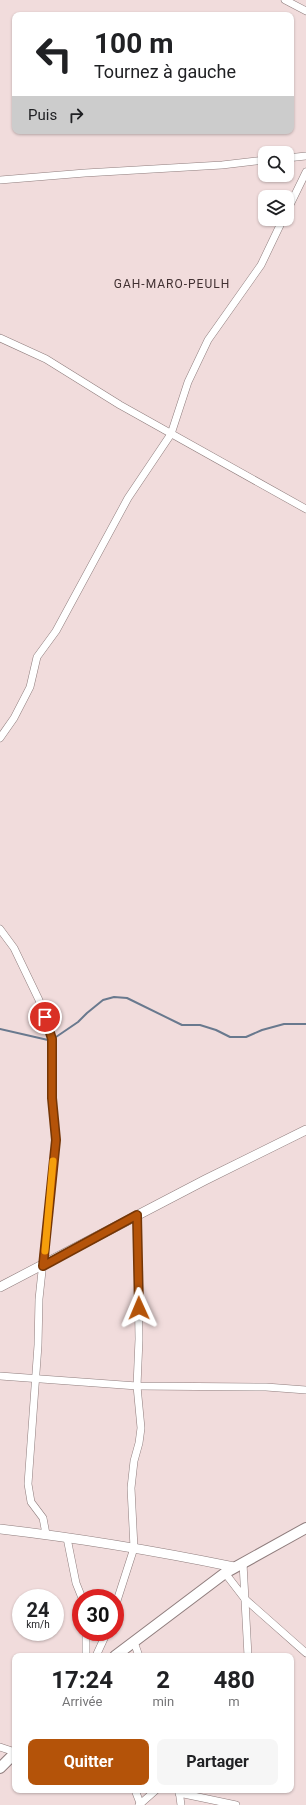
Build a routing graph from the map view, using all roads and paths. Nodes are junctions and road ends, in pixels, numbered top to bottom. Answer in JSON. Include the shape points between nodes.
{"nodes":[{"id":1,"x":285,"y":0,"type":"edge"},
{"id":2,"x":306,"y":11,"type":"edge"},
{"id":3,"x":306,"y":156,"type":"edge"},
{"id":4,"x":294,"y":157,"type":"edge"},
{"id":5,"x":258,"y":161,"type":"edge"},
{"id":6,"x":306,"y":172,"type":"edge"},
{"id":7,"x":0,"y":180,"type":"edge"},
{"id":8,"x":294,"y":197,"type":"edge"},
{"id":9,"x":280,"y":226,"type":"edge"},
{"id":10,"x":0,"y":338,"type":"edge"},
{"id":11,"x":171,"y":434,"type":"junction"},
{"id":12,"x":306,"y":509,"type":"edge"},
{"id":13,"x":0,"y":738,"type":"edge"},
{"id":14,"x":0,"y":929,"type":"edge"},
{"id":15,"x":306,"y":1130,"type":"edge"},
{"id":16,"x":137,"y":1215,"type":"junction"},
{"id":17,"x":43,"y":1266,"type":"junction"},
{"id":18,"x":0,"y":1287,"type":"edge"},
{"id":19,"x":0,"y":1376,"type":"edge"},
{"id":20,"x":36,"y":1380,"type":"junction"},
{"id":21,"x":137,"y":1386,"type":"junction"},
{"id":22,"x":306,"y":1390,"type":"edge"},
{"id":23,"x":306,"y":1528,"type":"edge"},
{"id":24,"x":0,"y":1529,"type":"edge"},
{"id":25,"x":46,"y":1534,"type":"junction"},
{"id":26,"x":67,"y":1538,"type":"junction"},
{"id":27,"x":134,"y":1548,"type":"junction"},
{"id":28,"x":238,"y":1565,"type":"junction"},
{"id":29,"x":225,"y":1573,"type":"junction"},
{"id":30,"x":79,"y":1589,"type":"edge"},
{"id":31,"x":121,"y":1589,"type":"edge"},
{"id":32,"x":246,"y":1599,"type":"junction"},
{"id":33,"x":86,"y":1641,"type":"edge"},
{"id":34,"x":103,"y":1641,"type":"edge"},
{"id":35,"x":134,"y":1642,"type":"junction"},
{"id":36,"x":86,"y":1653,"type":"edge"},
{"id":37,"x":97,"y":1653,"type":"edge"},
{"id":38,"x":119,"y":1653,"type":"edge"},
{"id":39,"x":138,"y":1653,"type":"edge"},
{"id":40,"x":248,"y":1653,"type":"edge"},
{"id":41,"x":306,"y":1653,"type":"edge"},
{"id":42,"x":0,"y":1748,"type":"edge"},
{"id":43,"x":12,"y":1752,"type":"edge"},
{"id":44,"x":12,"y":1756,"type":"edge"},
{"id":45,"x":0,"y":1768,"type":"edge"},
{"id":46,"x":136,"y":1793,"type":"edge"},
{"id":47,"x":152,"y":1793,"type":"edge"},
{"id":48,"x":179,"y":1793,"type":"edge"},
{"id":49,"x":183,"y":1793,"type":"edge"},
{"id":50,"x":139,"y":1804,"type":"edge"},
{"id":51,"x":181,"y":1805,"type":"edge"},
{"id":52,"x":236,"y":1805,"type":"edge"}],
"edges":[{"from":1,"to":2,"type":"street"},
{"from":3,"to":4,"type":"street"},
{"from":5,"to":7,"type":"street"},
{"from":6,"to":8,"type":"street"},
{"from":9,"to":11,"type":"street","via":[[261,265],[208,340],[188,382]]},
{"from":10,"to":11,"type":"street","via":[[46,359]]},
{"from":11,"to":12,"type":"street"},
{"from":11,"to":13,"type":"street","via":[[128,498],[56,631],[37,657],[30,687]]},
{"from":14,"to":17,"type":"street","via":[[14,948],[39,1000],[52,1039],[52,1098],[56,1140]]},
{"from":15,"to":16,"type":"street"},
{"from":16,"to":17,"type":"street"},
{"from":16,"to":21,"type":"street"},
{"from":17,"to":18,"type":"street"},
{"from":17,"to":20,"type":"street"},
{"from":19,"to":20,"type":"street"},
{"from":20,"to":21,"type":"street"},
{"from":20,"to":25,"type":"street","via":[[28,1484],[31,1502],[43,1518]]},
{"from":21,"to":22,"type":"street","via":[[266,1387]]},
{"from":21,"to":27,"type":"street","via":[[141,1428],[131,1488]]},
{"from":23,"to":28,"type":"main road"},
{"from":24,"to":25,"type":"street"},
{"from":25,"to":26,"type":"street"},
{"from":26,"to":27,"type":"street"},
{"from":26,"to":30,"type":"street"},
{"from":27,"to":28,"type":"street"},
{"from":27,"to":31,"type":"street"},
{"from":28,"to":29,"type":"main road"},
{"from":28,"to":32,"type":"street"},
{"from":29,"to":32,"type":"street"},
{"from":29,"to":35,"type":"main road"},
{"from":32,"to":40,"type":"street"},
{"from":32,"to":41,"type":"street"},
{"from":33,"to":36,"type":"street"},
{"from":34,"to":37,"type":"street"},
{"from":35,"to":38,"type":"main road"},
{"from":35,"to":39,"type":"street"},
{"from":42,"to":43,"type":"street"},
{"from":44,"to":45,"type":"main road"},
{"from":46,"to":50,"type":"street"},
{"from":47,"to":50,"type":"street"},
{"from":48,"to":51,"type":"street"},
{"from":49,"to":52,"type":"street"}]}
